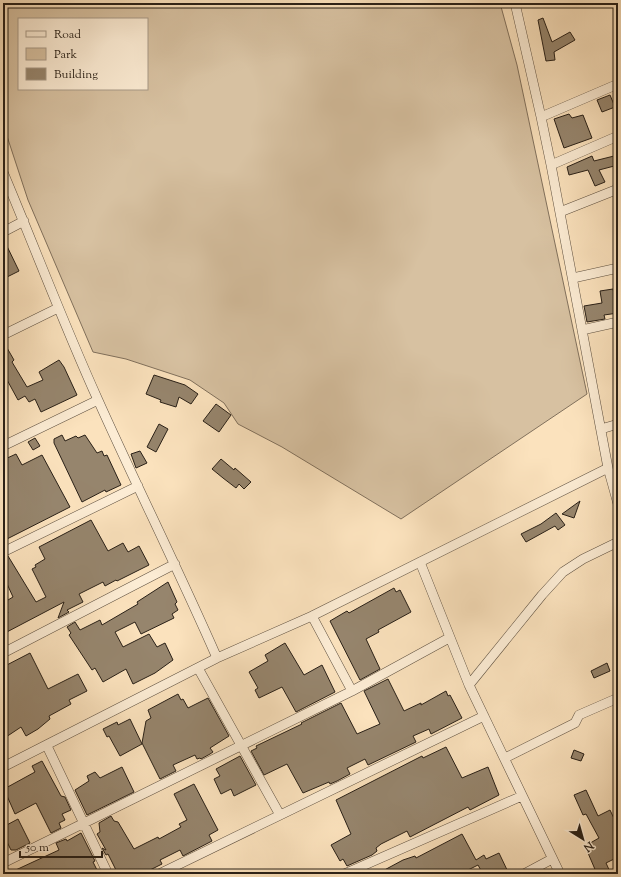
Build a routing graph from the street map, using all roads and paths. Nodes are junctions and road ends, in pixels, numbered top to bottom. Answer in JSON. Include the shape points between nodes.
{"nodes":[{"id":1,"x":515,"y":3,"type":"edge"},
{"id":2,"x":618,"y":84,"type":"edge"},
{"id":3,"x":540,"y":117,"type":"junction"},
{"id":4,"x":618,"y":136,"type":"edge"},
{"id":5,"x":551,"y":165,"type":"junction"},
{"id":6,"x":3,"y":172,"type":"edge"},
{"id":7,"x":618,"y":188,"type":"edge"},
{"id":8,"x":560,"y":212,"type":"junction"},
{"id":9,"x":24,"y":221,"type":"junction"},
{"id":10,"x":3,"y":232,"type":"edge"},
{"id":11,"x":618,"y":268,"type":"edge"},
{"id":12,"x":572,"y":278,"type":"junction"},
{"id":13,"x":58,"y":308,"type":"junction"},
{"id":14,"x":618,"y":322,"type":"edge"},
{"id":15,"x":582,"y":330,"type":"junction"},
{"id":16,"x":3,"y":335,"type":"edge"},
{"id":17,"x":98,"y":400,"type":"junction"},
{"id":18,"x":618,"y":424,"type":"edge"},
{"id":19,"x":601,"y":429,"type":"junction"},
{"id":20,"x":3,"y":446,"type":"edge"},
{"id":21,"x":608,"y":468,"type":"junction"},
{"id":22,"x":138,"y":486,"type":"junction"},
{"id":23,"x":618,"y":504,"type":"edge"},
{"id":24,"x":618,"y":542,"type":"edge"},
{"id":25,"x":3,"y":552,"type":"edge"},
{"id":26,"x":420,"y":562,"type":"junction"},
{"id":27,"x":175,"y":564,"type":"junction"},
{"id":28,"x":312,"y":616,"type":"junction"},
{"id":29,"x":449,"y":638,"type":"junction"},
{"id":30,"x":3,"y":654,"type":"edge"},
{"id":31,"x":217,"y":658,"type":"junction"},
{"id":32,"x":198,"y":668,"type":"junction"},
{"id":33,"x":469,"y":684,"type":"junction"},
{"id":34,"x":352,"y":691,"type":"junction"},
{"id":35,"x":618,"y":698,"type":"edge"},
{"id":36,"x":484,"y":716,"type":"junction"},
{"id":37,"x":242,"y":745,"type":"junction"},
{"id":38,"x":47,"y":746,"type":"junction"},
{"id":39,"x":505,"y":758,"type":"junction"},
{"id":40,"x":3,"y":767,"type":"edge"},
{"id":41,"x":522,"y":796,"type":"junction"},
{"id":42,"x":280,"y":814,"type":"junction"},
{"id":43,"x":83,"y":822,"type":"junction"},
{"id":44,"x":552,"y":859,"type":"junction"},
{"id":45,"x":3,"y":863,"type":"edge"},
{"id":46,"x":358,"y":871,"type":"edge"},
{"id":47,"x":108,"y":874,"type":"edge"},
{"id":48,"x":159,"y":874,"type":"edge"},
{"id":49,"x":344,"y":874,"type":"edge"},
{"id":50,"x":524,"y":874,"type":"edge"},
{"id":51,"x":560,"y":874,"type":"edge"}],
"edges":[{"from":1,"to":3,"type":"street"},
{"from":2,"to":3,"type":"street"},
{"from":3,"to":5,"type":"street"},
{"from":4,"to":5,"type":"street"},
{"from":5,"to":8,"type":"street"},
{"from":6,"to":9,"type":"street"},
{"from":7,"to":8,"type":"street"},
{"from":8,"to":12,"type":"street"},
{"from":9,"to":10,"type":"street"},
{"from":9,"to":13,"type":"street"},
{"from":11,"to":12,"type":"street"},
{"from":12,"to":15,"type":"street"},
{"from":13,"to":16,"type":"street"},
{"from":13,"to":17,"type":"street"},
{"from":14,"to":15,"type":"street"},
{"from":15,"to":19,"type":"street"},
{"from":17,"to":20,"type":"street"},
{"from":17,"to":22,"type":"street"},
{"from":18,"to":19,"type":"street"},
{"from":19,"to":21,"type":"street"},
{"from":21,"to":23,"type":"street"},
{"from":21,"to":26,"type":"street"},
{"from":22,"to":25,"type":"street"},
{"from":22,"to":27,"type":"street"},
{"from":24,"to":33,"type":"street","via":[[563,572]]},
{"from":26,"to":28,"type":"street"},
{"from":26,"to":29,"type":"street"},
{"from":27,"to":30,"type":"street"},
{"from":27,"to":31,"type":"street"},
{"from":28,"to":31,"type":"street"},
{"from":28,"to":34,"type":"street"},
{"from":29,"to":33,"type":"street"},
{"from":29,"to":34,"type":"street"},
{"from":31,"to":32,"type":"street"},
{"from":32,"to":37,"type":"street"},
{"from":32,"to":38,"type":"street"},
{"from":33,"to":36,"type":"street"},
{"from":34,"to":37,"type":"street"},
{"from":35,"to":39,"type":"street","via":[[579,715],[575,723]]},
{"from":36,"to":39,"type":"street"},
{"from":36,"to":42,"type":"street"},
{"from":37,"to":42,"type":"street"},
{"from":37,"to":43,"type":"street"},
{"from":38,"to":40,"type":"street"},
{"from":38,"to":43,"type":"street"},
{"from":39,"to":41,"type":"street"},
{"from":41,"to":44,"type":"street"},
{"from":41,"to":46,"type":"street"},
{"from":42,"to":48,"type":"street"},
{"from":43,"to":45,"type":"street"},
{"from":43,"to":47,"type":"street"},
{"from":44,"to":50,"type":"street"},
{"from":44,"to":51,"type":"street"},
{"from":46,"to":49,"type":"street"}]}
